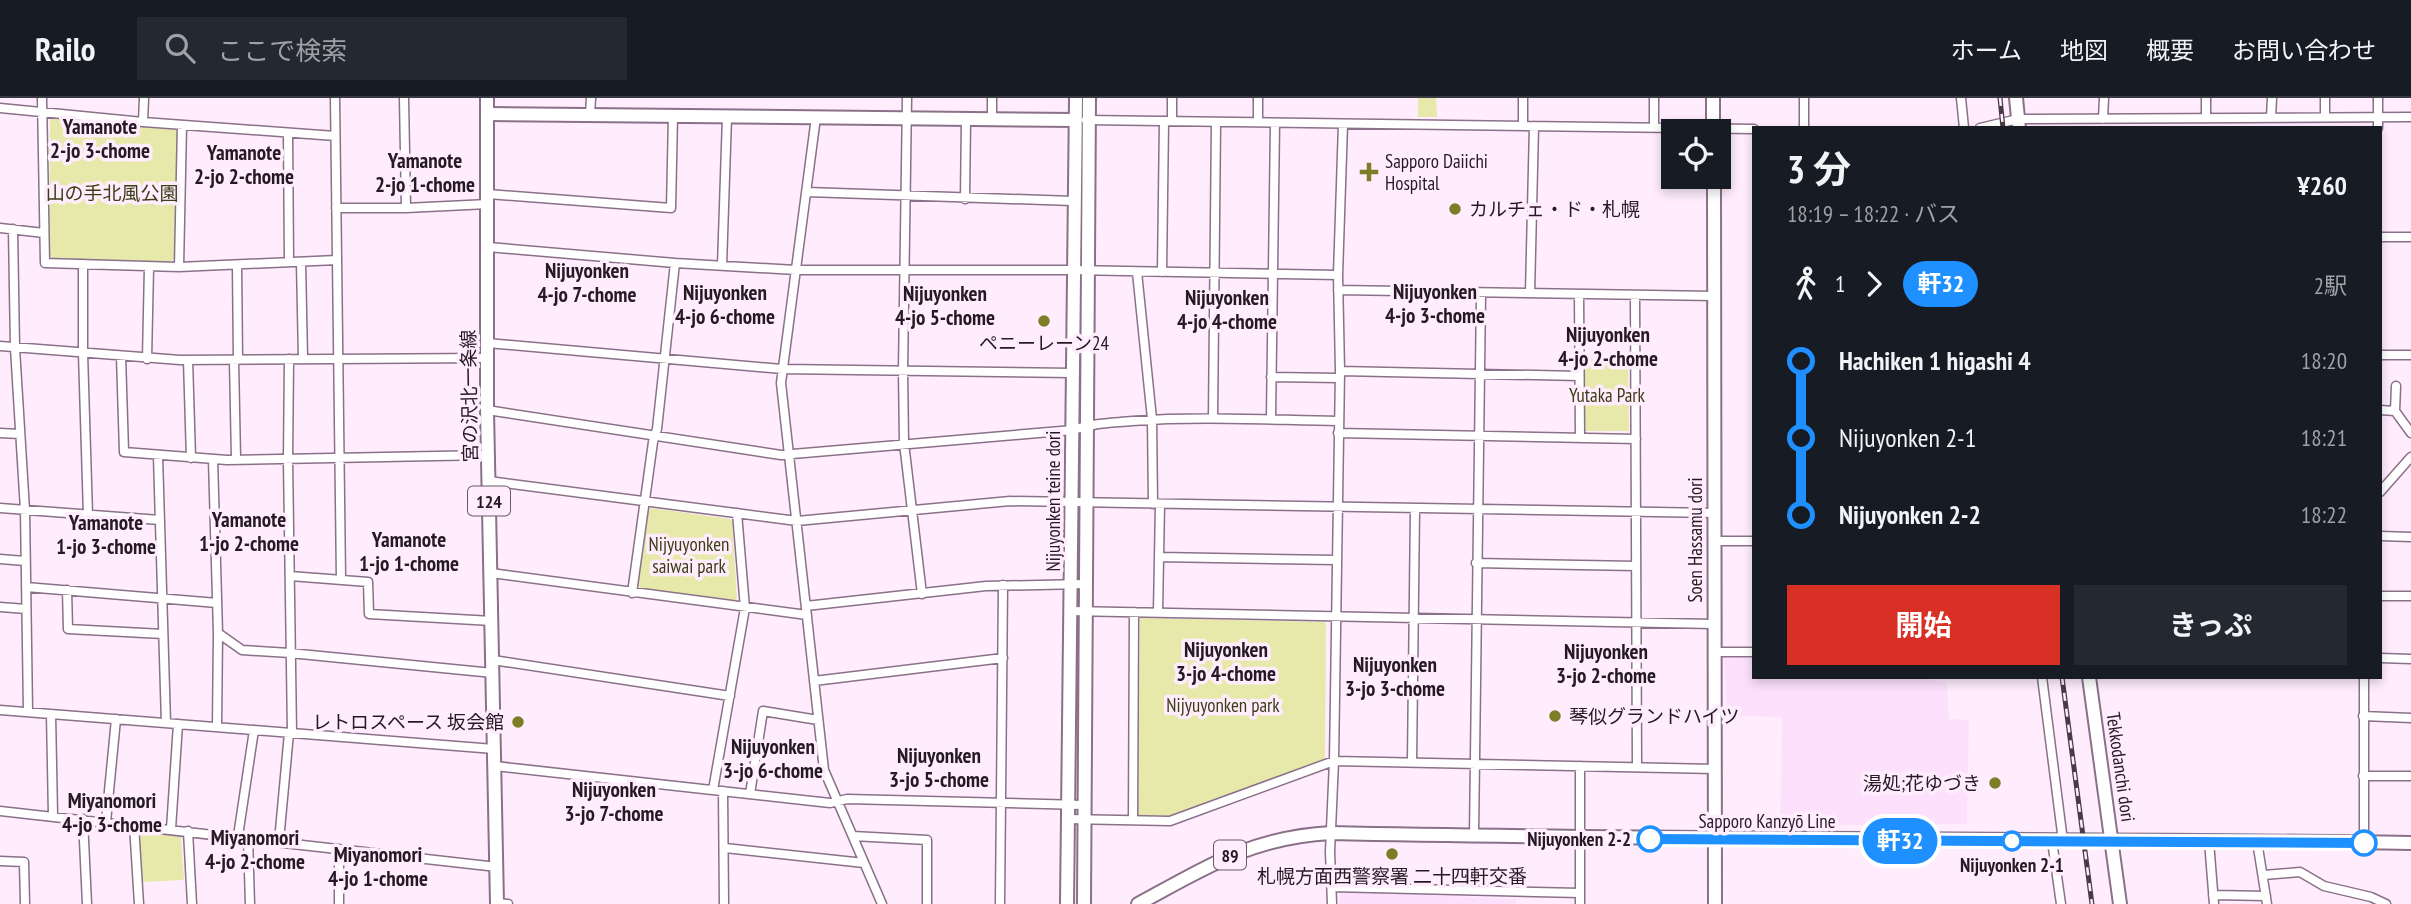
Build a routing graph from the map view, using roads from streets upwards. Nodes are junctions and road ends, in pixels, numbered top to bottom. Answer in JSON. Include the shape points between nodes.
{"nodes":[{"id":1,"x":42,"y":98,"type":"edge"},
{"id":2,"x":144,"y":98,"type":"edge"},
{"id":3,"x":335,"y":98,"type":"edge"},
{"id":4,"x":404,"y":98,"type":"edge"},
{"id":5,"x":487,"y":98,"type":"edge"},
{"id":6,"x":591,"y":98,"type":"edge"},
{"id":7,"x":907,"y":98,"type":"edge"},
{"id":8,"x":992,"y":98,"type":"edge"},
{"id":9,"x":1076,"y":98,"type":"edge"},
{"id":10,"x":1089,"y":98,"type":"edge"},
{"id":11,"x":1172,"y":98,"type":"edge"},
{"id":12,"x":1258,"y":98,"type":"edge"},
{"id":13,"x":1523,"y":98,"type":"edge"},
{"id":14,"x":1654,"y":98,"type":"edge"},
{"id":15,"x":1713,"y":98,"type":"edge"},
{"id":16,"x":1804,"y":98,"type":"edge"},
{"id":17,"x":1961,"y":98,"type":"edge"},
{"id":18,"x":2016,"y":98,"type":"edge"},
{"id":19,"x":2104,"y":98,"type":"edge"},
{"id":20,"x":2206,"y":98,"type":"edge"},
{"id":21,"x":2272,"y":98,"type":"edge"},
{"id":22,"x":2325,"y":98,"type":"edge"},
{"id":23,"x":2378,"y":98,"type":"edge"},
{"id":24,"x":0,"y":108,"type":"edge"},
{"id":25,"x":42,"y":113,"type":"junction"},
{"id":26,"x":487,"y":114,"type":"junction"},
{"id":27,"x":590,"y":115,"type":"junction"},
{"id":28,"x":673,"y":116,"type":"junction"},
{"id":29,"x":727,"y":117,"type":"junction"},
{"id":30,"x":816,"y":117,"type":"junction"},
{"id":31,"x":2325,"y":117,"type":"junction"},
{"id":32,"x":2378,"y":117,"type":"junction"},
{"id":33,"x":2411,"y":117,"type":"edge"},
{"id":34,"x":907,"y":118,"type":"junction"},
{"id":35,"x":992,"y":118,"type":"junction"},
{"id":36,"x":2104,"y":118,"type":"junction"},
{"id":37,"x":2206,"y":118,"type":"junction"},
{"id":38,"x":2271,"y":118,"type":"junction"},
{"id":39,"x":966,"y":119,"type":"junction"},
{"id":40,"x":1713,"y":119,"type":"edge"},
{"id":41,"x":1082,"y":120,"type":"junction"},
{"id":42,"x":1168,"y":121,"type":"junction"},
{"id":43,"x":144,"y":122,"type":"junction"},
{"id":44,"x":1216,"y":122,"type":"junction"},
{"id":45,"x":1258,"y":122,"type":"junction"},
{"id":46,"x":1275,"y":122,"type":"junction"},
{"id":47,"x":2019,"y":123,"type":"edge"},
{"id":48,"x":1343,"y":124,"type":"junction"},
{"id":49,"x":182,"y":125,"type":"junction"},
{"id":50,"x":1523,"y":126,"type":"junction"},
{"id":51,"x":1534,"y":126,"type":"junction"},
{"id":52,"x":1804,"y":126,"type":"edge"},
{"id":53,"x":1964,"y":126,"type":"edge"},
{"id":54,"x":1996,"y":126,"type":"edge"},
{"id":55,"x":2378,"y":126,"type":"edge"},
{"id":56,"x":1654,"y":127,"type":"junction"},
{"id":57,"x":1661,"y":127,"type":"edge"},
{"id":58,"x":1752,"y":129,"type":"edge"},
{"id":59,"x":1731,"y":130,"type":"edge"},
{"id":60,"x":288,"y":134,"type":"junction"},
{"id":61,"x":335,"y":136,"type":"junction"},
{"id":62,"x":1714,"y":189,"type":"edge"},
{"id":63,"x":807,"y":192,"type":"junction"},
{"id":64,"x":906,"y":197,"type":"junction"},
{"id":65,"x":488,"y":199,"type":"junction"},
{"id":66,"x":965,"y":199,"type":"junction"},
{"id":67,"x":1073,"y":201,"type":"junction"},
{"id":68,"x":337,"y":208,"type":"junction"},
{"id":69,"x":405,"y":208,"type":"junction"},
{"id":70,"x":0,"y":228,"type":"edge"},
{"id":71,"x":13,"y":229,"type":"junction"},
{"id":72,"x":44,"y":233,"type":"junction"},
{"id":73,"x":2382,"y":237,"type":"edge"},
{"id":74,"x":2411,"y":237,"type":"edge"},
{"id":75,"x":488,"y":247,"type":"junction"},
{"id":76,"x":337,"y":260,"type":"junction"},
{"id":77,"x":289,"y":262,"type":"junction"},
{"id":78,"x":301,"y":262,"type":"junction"},
{"id":79,"x":675,"y":263,"type":"junction"},
{"id":80,"x":83,"y":264,"type":"junction"},
{"id":81,"x":237,"y":265,"type":"junction"},
{"id":82,"x":722,"y":266,"type":"junction"},
{"id":83,"x":149,"y":267,"type":"junction"},
{"id":84,"x":179,"y":267,"type":"junction"},
{"id":85,"x":796,"y":270,"type":"junction"},
{"id":86,"x":905,"y":270,"type":"junction"},
{"id":87,"x":1073,"y":270,"type":"junction"},
{"id":88,"x":1088,"y":271,"type":"junction"},
{"id":89,"x":1137,"y":272,"type":"junction"},
{"id":90,"x":1162,"y":272,"type":"junction"},
{"id":91,"x":1215,"y":272,"type":"junction"},
{"id":92,"x":1273,"y":272,"type":"junction"},
{"id":93,"x":1338,"y":275,"type":"junction"},
{"id":94,"x":1338,"y":290,"type":"junction"},
{"id":95,"x":1481,"y":293,"type":"junction"},
{"id":96,"x":1530,"y":293,"type":"junction"},
{"id":97,"x":1579,"y":295,"type":"junction"},
{"id":98,"x":1635,"y":295,"type":"junction"},
{"id":99,"x":1714,"y":296,"type":"junction"},
{"id":100,"x":487,"y":344,"type":"junction"},
{"id":101,"x":0,"y":346,"type":"edge"},
{"id":102,"x":15,"y":348,"type":"junction"},
{"id":103,"x":83,"y":353,"type":"junction"},
{"id":104,"x":2382,"y":355,"type":"edge"},
{"id":105,"x":2411,"y":355,"type":"edge"},
{"id":106,"x":121,"y":356,"type":"junction"},
{"id":107,"x":487,"y":358,"type":"junction"},
{"id":108,"x":147,"y":359,"type":"junction"},
{"id":109,"x":289,"y":359,"type":"junction"},
{"id":110,"x":303,"y":359,"type":"junction"},
{"id":111,"x":339,"y":359,"type":"junction"},
{"id":112,"x":665,"y":359,"type":"junction"},
{"id":113,"x":188,"y":360,"type":"junction"},
{"id":114,"x":236,"y":360,"type":"junction"},
{"id":115,"x":782,"y":369,"type":"junction"},
{"id":116,"x":903,"y":371,"type":"junction"},
{"id":117,"x":1072,"y":373,"type":"junction"},
{"id":118,"x":1339,"y":374,"type":"junction"},
{"id":119,"x":1479,"y":374,"type":"junction"},
{"id":120,"x":1579,"y":376,"type":"junction"},
{"id":121,"x":1271,"y":377,"type":"junction"},
{"id":122,"x":2396,"y":386,"type":"dead end"},
{"id":123,"x":487,"y":410,"type":"junction"},
{"id":124,"x":2382,"y":410,"type":"edge"},
{"id":125,"x":2395,"y":411,"type":"junction"},
{"id":126,"x":1213,"y":418,"type":"junction"},
{"id":127,"x":1271,"y":418,"type":"junction"},
{"id":128,"x":1152,"y":419,"type":"junction"},
{"id":129,"x":1338,"y":421,"type":"junction"},
{"id":130,"x":1087,"y":425,"type":"junction"},
{"id":131,"x":1073,"y":430,"type":"junction"},
{"id":132,"x":0,"y":433,"type":"edge"},
{"id":133,"x":1338,"y":433,"type":"junction"},
{"id":134,"x":2411,"y":433,"type":"edge"},
{"id":135,"x":20,"y":434,"type":"junction"},
{"id":136,"x":655,"y":436,"type":"junction"},
{"id":137,"x":1478,"y":436,"type":"junction"},
{"id":138,"x":1580,"y":438,"type":"junction"},
{"id":139,"x":1636,"y":439,"type":"junction"},
{"id":140,"x":904,"y":443,"type":"junction"},
{"id":141,"x":790,"y":454,"type":"junction"},
{"id":142,"x":488,"y":455,"type":"junction"},
{"id":143,"x":158,"y":456,"type":"junction"},
{"id":144,"x":2411,"y":457,"type":"edge"},
{"id":145,"x":191,"y":458,"type":"junction"},
{"id":146,"x":340,"y":458,"type":"junction"},
{"id":147,"x":213,"y":459,"type":"junction"},
{"id":148,"x":236,"y":459,"type":"junction"},
{"id":149,"x":288,"y":460,"type":"junction"},
{"id":150,"x":489,"y":481,"type":"junction"},
{"id":151,"x":2382,"y":490,"type":"edge"},
{"id":152,"x":644,"y":501,"type":"junction"},
{"id":153,"x":1071,"y":503,"type":"junction"},
{"id":154,"x":1086,"y":503,"type":"junction"},
{"id":155,"x":1157,"y":504,"type":"junction"},
{"id":156,"x":1337,"y":507,"type":"junction"},
{"id":157,"x":0,"y":508,"type":"edge"},
{"id":158,"x":1415,"y":508,"type":"junction"},
{"id":159,"x":1477,"y":509,"type":"junction"},
{"id":160,"x":25,"y":510,"type":"junction"},
{"id":161,"x":911,"y":510,"type":"junction"},
{"id":162,"x":1636,"y":512,"type":"junction"},
{"id":163,"x":737,"y":513,"type":"junction"},
{"id":164,"x":1714,"y":513,"type":"junction"},
{"id":165,"x":88,"y":515,"type":"junction"},
{"id":166,"x":160,"y":520,"type":"junction"},
{"id":167,"x":797,"y":521,"type":"junction"},
{"id":168,"x":2382,"y":536,"type":"edge"},
{"id":169,"x":2411,"y":537,"type":"edge"},
{"id":170,"x":1714,"y":541,"type":"junction"},
{"id":171,"x":1752,"y":541,"type":"edge"},
{"id":172,"x":1159,"y":558,"type":"junction"},
{"id":173,"x":0,"y":559,"type":"edge"},
{"id":174,"x":1336,"y":560,"type":"junction"},
{"id":175,"x":25,"y":561,"type":"junction"},
{"id":176,"x":1476,"y":563,"type":"junction"},
{"id":177,"x":1636,"y":566,"type":"junction"},
{"id":178,"x":491,"y":573,"type":"junction"},
{"id":179,"x":290,"y":576,"type":"junction"},
{"id":180,"x":341,"y":580,"type":"junction"},
{"id":181,"x":1078,"y":584,"type":"junction"},
{"id":182,"x":1003,"y":585,"type":"junction"},
{"id":183,"x":26,"y":587,"type":"junction"},
{"id":184,"x":66,"y":590,"type":"junction"},
{"id":185,"x":632,"y":593,"type":"junction"},
{"id":186,"x":922,"y":594,"type":"junction"},
{"id":187,"x":2382,"y":596,"type":"edge"},
{"id":188,"x":2411,"y":596,"type":"edge"},
{"id":189,"x":162,"y":597,"type":"junction"},
{"id":190,"x":217,"y":603,"type":"junction"},
{"id":191,"x":0,"y":607,"type":"edge"},
{"id":192,"x":745,"y":608,"type":"junction"},
{"id":193,"x":26,"y":609,"type":"junction"},
{"id":194,"x":807,"y":611,"type":"junction"},
{"id":195,"x":1070,"y":611,"type":"junction"},
{"id":196,"x":1084,"y":611,"type":"junction"},
{"id":197,"x":1134,"y":612,"type":"junction"},
{"id":198,"x":1158,"y":612,"type":"junction"},
{"id":199,"x":1335,"y":616,"type":"junction"},
{"id":200,"x":1413,"y":618,"type":"junction"},
{"id":201,"x":1476,"y":620,"type":"junction"},
{"id":202,"x":492,"y":621,"type":"junction"},
{"id":203,"x":1636,"y":623,"type":"junction"},
{"id":204,"x":1714,"y":624,"type":"junction"},
{"id":205,"x":218,"y":633,"type":"junction"},
{"id":206,"x":163,"y":634,"type":"junction"},
{"id":207,"x":1714,"y":652,"type":"junction"},
{"id":208,"x":1752,"y":652,"type":"edge"},
{"id":209,"x":290,"y":653,"type":"junction"},
{"id":210,"x":1003,"y":658,"type":"junction"},
{"id":211,"x":2382,"y":658,"type":"edge"},
{"id":212,"x":2411,"y":659,"type":"edge"},
{"id":213,"x":493,"y":666,"type":"junction"},
{"id":214,"x":2042,"y":679,"type":"edge"},
{"id":215,"x":2089,"y":679,"type":"edge"},
{"id":216,"x":2364,"y":679,"type":"edge"},
{"id":217,"x":814,"y":681,"type":"junction"},
{"id":218,"x":730,"y":696,"type":"junction"},
{"id":219,"x":0,"y":710,"type":"edge"},
{"id":220,"x":27,"y":712,"type":"junction"},
{"id":221,"x":51,"y":714,"type":"junction"},
{"id":222,"x":2363,"y":716,"type":"junction"},
{"id":223,"x":2411,"y":718,"type":"edge"},
{"id":224,"x":116,"y":719,"type":"junction"},
{"id":225,"x":818,"y":720,"type":"junction"},
{"id":226,"x":166,"y":723,"type":"junction"},
{"id":227,"x":178,"y":724,"type":"junction"},
{"id":228,"x":218,"y":727,"type":"junction"},
{"id":229,"x":254,"y":730,"type":"junction"},
{"id":230,"x":291,"y":733,"type":"junction"},
{"id":231,"x":494,"y":749,"type":"junction"},
{"id":232,"x":1334,"y":761,"type":"junction"},
{"id":233,"x":1412,"y":762,"type":"junction"},
{"id":234,"x":1474,"y":764,"type":"junction"},
{"id":235,"x":495,"y":766,"type":"junction"},
{"id":236,"x":1580,"y":766,"type":"junction"},
{"id":237,"x":1637,"y":766,"type":"junction"},
{"id":238,"x":1715,"y":769,"type":"junction"},
{"id":239,"x":2362,"y":776,"type":"junction"},
{"id":240,"x":2411,"y":776,"type":"edge"},
{"id":241,"x":713,"y":790,"type":"junction"},
{"id":242,"x":723,"y":791,"type":"junction"},
{"id":243,"x":750,"y":794,"type":"junction"},
{"id":244,"x":837,"y":801,"type":"junction"},
{"id":245,"x":1000,"y":803,"type":"junction"},
{"id":246,"x":1068,"y":804,"type":"junction"},
{"id":247,"x":1083,"y":805,"type":"junction"},
{"id":248,"x":0,"y":811,"type":"edge"},
{"id":249,"x":53,"y":816,"type":"junction"},
{"id":250,"x":83,"y":819,"type":"junction"},
{"id":251,"x":1068,"y":819,"type":"junction"},
{"id":252,"x":1083,"y":819,"type":"junction"},
{"id":253,"x":1133,"y":820,"type":"junction"},
{"id":254,"x":106,"y":821,"type":"junction"},
{"id":255,"x":135,"y":825,"type":"junction"},
{"id":256,"x":171,"y":829,"type":"junction"},
{"id":257,"x":188,"y":831,"type":"junction"},
{"id":258,"x":1331,"y":833,"type":"junction"},
{"id":259,"x":237,"y":836,"type":"junction"},
{"id":260,"x":853,"y":836,"type":"junction"},
{"id":261,"x":1474,"y":836,"type":"junction"},
{"id":262,"x":248,"y":838,"type":"junction"},
{"id":263,"x":1580,"y":838,"type":"junction"},
{"id":264,"x":1716,"y":840,"type":"junction"},
{"id":265,"x":2111,"y":840,"type":"junction"},
{"id":266,"x":279,"y":841,"type":"junction"},
{"id":267,"x":2058,"y":841,"type":"junction"},
{"id":268,"x":2209,"y":841,"type":"junction"},
{"id":269,"x":2258,"y":841,"type":"junction"},
{"id":270,"x":2364,"y":843,"type":"junction"},
{"id":271,"x":2411,"y":843,"type":"edge"},
{"id":272,"x":725,"y":848,"type":"junction"},
{"id":273,"x":340,"y":849,"type":"junction"},
{"id":274,"x":0,"y":861,"type":"edge"},
{"id":275,"x":864,"y":863,"type":"junction"},
{"id":276,"x":497,"y":867,"type":"junction"},
{"id":277,"x":2263,"y":875,"type":"junction"},
{"id":278,"x":1332,"y":887,"type":"junction"},
{"id":279,"x":1580,"y":893,"type":"junction"},
{"id":280,"x":1159,"y":898,"type":"edge"},
{"id":281,"x":2214,"y":900,"type":"edge"},
{"id":282,"x":2266,"y":900,"type":"edge"},
{"id":283,"x":2365,"y":900,"type":"edge"},
{"id":284,"x":25,"y":904,"type":"edge"},
{"id":285,"x":87,"y":904,"type":"edge"},
{"id":286,"x":139,"y":904,"type":"edge"},
{"id":287,"x":192,"y":904,"type":"edge"},
{"id":288,"x":250,"y":904,"type":"edge"},
{"id":289,"x":339,"y":904,"type":"edge"},
{"id":290,"x":497,"y":904,"type":"edge"},
{"id":291,"x":508,"y":904,"type":"edge"},
{"id":292,"x":724,"y":904,"type":"edge"},
{"id":293,"x":882,"y":904,"type":"edge"},
{"id":294,"x":927,"y":904,"type":"edge"},
{"id":295,"x":999,"y":904,"type":"edge"},
{"id":296,"x":1067,"y":904,"type":"edge"},
{"id":297,"x":1083,"y":904,"type":"edge"},
{"id":298,"x":1138,"y":904,"type":"edge"},
{"id":299,"x":1332,"y":904,"type":"edge"},
{"id":300,"x":1580,"y":904,"type":"edge"},
{"id":301,"x":1715,"y":904,"type":"edge"},
{"id":302,"x":2061,"y":904,"type":"edge"},
{"id":303,"x":2120,"y":904,"type":"edge"},
{"id":304,"x":2386,"y":904,"type":"edge"}],
"edges":[{"from":1,"to":25,"type":"street"},
{"from":2,"to":43,"type":"street"},
{"from":3,"to":61,"type":"street"},
{"from":4,"to":69,"type":"street"},
{"from":5,"to":26,"type":"street","name":"宮の沢北一条線","number":"124"},
{"from":6,"to":27,"type":"street"},
{"from":7,"to":34,"type":"street"},
{"from":8,"to":35,"type":"street"},
{"from":9,"to":41,"type":"street","name":"Nijuyonken teine dori"},
{"from":10,"to":41,"type":"street","name":"Nijuyonken teine dori"},
{"from":11,"to":42,"type":"street"},
{"from":12,"to":45,"type":"street"},
{"from":13,"to":50,"type":"street"},
{"from":14,"to":56,"type":"street"},
{"from":15,"to":40,"type":"street"},
{"from":16,"to":52,"type":"street"},
{"from":17,"to":53,"type":"street"},
{"from":18,"to":47,"type":"street"},
{"from":19,"to":36,"type":"street"},
{"from":20,"to":37,"type":"street"},
{"from":21,"to":38,"type":"street"},
{"from":22,"to":31,"type":"street"},
{"from":23,"to":32,"type":"street"},
{"from":24,"to":25,"type":"street"},
{"from":25,"to":43,"type":"street"},
{"from":25,"to":72,"type":"street"},
{"from":26,"to":27,"type":"street"},
{"from":26,"to":65,"type":"street","name":"宮の沢北一条線","number":"124"},
{"from":27,"to":28,"type":"street"},
{"from":28,"to":29,"type":"street"},
{"from":28,"to":65,"type":"street","via":[[671,208]]},
{"from":29,"to":30,"type":"street"},
{"from":29,"to":82,"type":"street"},
{"from":30,"to":34,"type":"street"},
{"from":30,"to":63,"type":"street"},
{"from":31,"to":32,"type":"street"},
{"from":31,"to":38,"type":"street"},
{"from":32,"to":33,"type":"street"},
{"from":32,"to":55,"type":"street"},
{"from":34,"to":39,"type":"street"},
{"from":34,"to":64,"type":"street"},
{"from":35,"to":39,"type":"street"},
{"from":35,"to":41,"type":"street"},
{"from":36,"to":37,"type":"street"},
{"from":36,"to":47,"type":"street"},
{"from":37,"to":38,"type":"street"},
{"from":39,"to":66,"type":"street"},
{"from":41,"to":42,"type":"street"},
{"from":41,"to":67,"type":"street","name":"Nijuyonken teine dori"},
{"from":41,"to":88,"type":"street","name":"Nijuyonken teine dori"},
{"from":42,"to":44,"type":"street"},
{"from":42,"to":90,"type":"street"},
{"from":43,"to":49,"type":"street"},
{"from":44,"to":45,"type":"street"},
{"from":44,"to":91,"type":"street"},
{"from":45,"to":46,"type":"street"},
{"from":46,"to":48,"type":"street"},
{"from":46,"to":92,"type":"street"},
{"from":47,"to":54,"type":"street"},
{"from":48,"to":50,"type":"street"},
{"from":48,"to":93,"type":"street"},
{"from":49,"to":60,"type":"street"},
{"from":49,"to":84,"type":"street"},
{"from":50,"to":51,"type":"street"},
{"from":51,"to":56,"type":"street"},
{"from":51,"to":96,"type":"street"},
{"from":56,"to":57,"type":"street"},
{"from":58,"to":59,"type":"street"},
{"from":60,"to":61,"type":"street"},
{"from":60,"to":77,"type":"street"},
{"from":61,"to":68,"type":"street"},
{"from":62,"to":99,"type":"street","name":"Soen Hassamu dori"},
{"from":63,"to":64,"type":"street"},
{"from":63,"to":85,"type":"street"},
{"from":64,"to":66,"type":"street"},
{"from":64,"to":86,"type":"street"},
{"from":65,"to":69,"type":"street"},
{"from":65,"to":75,"type":"street","name":"宮の沢北一条線","number":"124"},
{"from":66,"to":67,"type":"street"},
{"from":67,"to":87,"type":"street","name":"Nijuyonken teine dori"},
{"from":68,"to":69,"type":"street"},
{"from":68,"to":76,"type":"street"},
{"from":70,"to":71,"type":"street"},
{"from":71,"to":72,"type":"street"},
{"from":71,"to":102,"type":"street"},
{"from":72,"to":80,"type":"street","via":[[45,263]]},
{"from":73,"to":74,"type":"street"},
{"from":75,"to":79,"type":"street"},
{"from":75,"to":100,"type":"street","name":"宮の沢北一条線","number":"124"},
{"from":76,"to":78,"type":"street"},
{"from":76,"to":111,"type":"street"},
{"from":77,"to":78,"type":"street"},
{"from":77,"to":81,"type":"street"},
{"from":78,"to":110,"type":"street"},
{"from":79,"to":82,"type":"street"},
{"from":79,"to":112,"type":"street"},
{"from":80,"to":83,"type":"street"},
{"from":80,"to":103,"type":"street"},
{"from":81,"to":84,"type":"street"},
{"from":81,"to":114,"type":"street"},
{"from":82,"to":85,"type":"street"},
{"from":83,"to":84,"type":"street"},
{"from":83,"to":108,"type":"street"},
{"from":85,"to":86,"type":"street"},
{"from":85,"to":115,"type":"street"},
{"from":86,"to":87,"type":"street"},
{"from":86,"to":116,"type":"street"},
{"from":87,"to":88,"type":"street"},
{"from":87,"to":117,"type":"street","name":"Nijuyonken teine dori"},
{"from":88,"to":89,"type":"street"},
{"from":88,"to":130,"type":"street","name":"Nijuyonken teine dori"},
{"from":89,"to":90,"type":"street"},
{"from":89,"to":128,"type":"street"},
{"from":90,"to":91,"type":"street"},
{"from":91,"to":92,"type":"street"},
{"from":91,"to":126,"type":"street"},
{"from":92,"to":93,"type":"street"},
{"from":92,"to":121,"type":"street"},
{"from":93,"to":94,"type":"street"},
{"from":94,"to":95,"type":"street"},
{"from":94,"to":118,"type":"street"},
{"from":95,"to":96,"type":"street"},
{"from":95,"to":119,"type":"street"},
{"from":96,"to":97,"type":"street"},
{"from":97,"to":98,"type":"street"},
{"from":97,"to":120,"type":"street"},
{"from":98,"to":99,"type":"street"},
{"from":98,"to":139,"type":"street"},
{"from":99,"to":164,"type":"street","name":"Soen Hassamu dori"},
{"from":100,"to":107,"type":"street","name":"宮の沢北一条線","number":"124"},
{"from":100,"to":112,"type":"street"},
{"from":101,"to":102,"type":"street"},
{"from":102,"to":103,"type":"street"},
{"from":102,"to":135,"type":"street"},
{"from":103,"to":106,"type":"street"},
{"from":103,"to":165,"type":"street"},
{"from":104,"to":105,"type":"street"},
{"from":106,"to":108,"type":"street"},
{"from":106,"to":143,"type":"street","via":[[124,452]]},
{"from":107,"to":111,"type":"street"},
{"from":107,"to":123,"type":"street","name":"宮の沢北一条線","number":"124"},
{"from":108,"to":113,"type":"street"},
{"from":109,"to":110,"type":"street"},
{"from":109,"to":114,"type":"street"},
{"from":109,"to":149,"type":"street"},
{"from":110,"to":111,"type":"street"},
{"from":111,"to":146,"type":"street"},
{"from":112,"to":115,"type":"street"},
{"from":112,"to":136,"type":"street"},
{"from":113,"to":114,"type":"street"},
{"from":113,"to":145,"type":"street"},
{"from":114,"to":148,"type":"street"},
{"from":115,"to":116,"type":"street"},
{"from":115,"to":141,"type":"street"},
{"from":116,"to":117,"type":"street"},
{"from":116,"to":140,"type":"street"},
{"from":117,"to":131,"type":"street","name":"Nijuyonken teine dori"},
{"from":118,"to":119,"type":"street"},
{"from":118,"to":121,"type":"street"},
{"from":118,"to":129,"type":"street"},
{"from":119,"to":120,"type":"street"},
{"from":119,"to":137,"type":"street"},
{"from":120,"to":138,"type":"street"},
{"from":121,"to":127,"type":"street"},
{"from":122,"to":125,"type":"street"},
{"from":123,"to":136,"type":"street"},
{"from":123,"to":142,"type":"street","name":"宮の沢北一条線","number":"124"},
{"from":124,"to":125,"type":"street"},
{"from":125,"to":134,"type":"street"},
{"from":126,"to":127,"type":"street"},
{"from":126,"to":128,"type":"street"},
{"from":127,"to":129,"type":"street"},
{"from":128,"to":130,"type":"street"},
{"from":128,"to":155,"type":"street"},
{"from":129,"to":133,"type":"street"},
{"from":130,"to":131,"type":"street"},
{"from":130,"to":154,"type":"street","name":"Nijuyonken teine dori"},
{"from":131,"to":140,"type":"street"},
{"from":131,"to":153,"type":"street","name":"Nijuyonken teine dori"},
{"from":132,"to":135,"type":"street"},
{"from":133,"to":137,"type":"street"},
{"from":133,"to":156,"type":"street"},
{"from":135,"to":160,"type":"street"},
{"from":136,"to":141,"type":"street"},
{"from":136,"to":152,"type":"street"},
{"from":137,"to":138,"type":"street"},
{"from":137,"to":159,"type":"street"},
{"from":138,"to":139,"type":"street"},
{"from":139,"to":162,"type":"street"},
{"from":140,"to":141,"type":"street"},
{"from":140,"to":161,"type":"street"},
{"from":141,"to":167,"type":"street"},
{"from":142,"to":146,"type":"street"},
{"from":142,"to":150,"type":"street","name":"宮の沢北一条線","number":"124"},
{"from":143,"to":145,"type":"street"},
{"from":143,"to":166,"type":"street"},
{"from":144,"to":151,"type":"street"},
{"from":145,"to":147,"type":"street"},
{"from":146,"to":149,"type":"street"},
{"from":146,"to":180,"type":"street"},
{"from":147,"to":148,"type":"street"},
{"from":147,"to":190,"type":"street"},
{"from":148,"to":149,"type":"street"},
{"from":149,"to":179,"type":"street"},
{"from":150,"to":152,"type":"street"},
{"from":150,"to":178,"type":"street","name":"宮の沢北一条線","number":"124"},
{"from":152,"to":163,"type":"street"},
{"from":152,"to":185,"type":"street"},
{"from":153,"to":154,"type":"street"},
{"from":153,"to":161,"type":"street","via":[[1010,501]]},
{"from":153,"to":181,"type":"street","name":"Nijuyonken teine dori"},
{"from":154,"to":155,"type":"street"},
{"from":154,"to":181,"type":"street","name":"Nijuyonken teine dori"},
{"from":155,"to":156,"type":"street"},
{"from":155,"to":172,"type":"street"},
{"from":156,"to":158,"type":"street"},
{"from":156,"to":174,"type":"street"},
{"from":157,"to":160,"type":"street"},
{"from":158,"to":159,"type":"street"},
{"from":158,"to":200,"type":"street"},
{"from":159,"to":162,"type":"street"},
{"from":159,"to":176,"type":"street"},
{"from":160,"to":165,"type":"street"},
{"from":160,"to":175,"type":"street"},
{"from":161,"to":167,"type":"street"},
{"from":161,"to":186,"type":"street"},
{"from":162,"to":164,"type":"street"},
{"from":162,"to":177,"type":"street"},
{"from":163,"to":167,"type":"street"},
{"from":163,"to":192,"type":"street"},
{"from":164,"to":170,"type":"street","name":"Soen Hassamu dori"},
{"from":165,"to":166,"type":"street"},
{"from":166,"to":189,"type":"street"},
{"from":167,"to":194,"type":"street"},
{"from":168,"to":169,"type":"street"},
{"from":170,"to":171,"type":"street"},
{"from":170,"to":204,"type":"street","name":"Soen Hassamu dori"},
{"from":172,"to":174,"type":"street"},
{"from":172,"to":198,"type":"street"},
{"from":173,"to":175,"type":"street"},
{"from":174,"to":199,"type":"street"},
{"from":175,"to":183,"type":"street"},
{"from":176,"to":177,"type":"street"},
{"from":176,"to":201,"type":"street"},
{"from":177,"to":203,"type":"street"},
{"from":178,"to":185,"type":"street"},
{"from":178,"to":202,"type":"street","name":"宮の沢北一条線","number":"124"},
{"from":179,"to":180,"type":"street"},
{"from":179,"to":209,"type":"street"},
{"from":180,"to":202,"type":"street","via":[[368,582],[369,614]]},
{"from":181,"to":182,"type":"street"},
{"from":181,"to":195,"type":"street","name":"Nijuyonken teine dori"},
{"from":181,"to":196,"type":"street","name":"Nijuyonken teine dori"},
{"from":182,"to":186,"type":"street"},
{"from":182,"to":210,"type":"street"},
{"from":183,"to":184,"type":"street"},
{"from":183,"to":193,"type":"street"},
{"from":184,"to":189,"type":"street"},
{"from":184,"to":206,"type":"street","via":[[68,629]]},
{"from":185,"to":192,"type":"street"},
{"from":186,"to":194,"type":"street"},
{"from":187,"to":188,"type":"street"},
{"from":189,"to":190,"type":"street"},
{"from":189,"to":206,"type":"street"},
{"from":190,"to":205,"type":"street"},
{"from":191,"to":193,"type":"street"},
{"from":192,"to":194,"type":"street"},
{"from":192,"to":218,"type":"street"},
{"from":193,"to":220,"type":"street"},
{"from":194,"to":217,"type":"street"},
{"from":195,"to":196,"type":"street"},
{"from":195,"to":246,"type":"street","name":"Nijuyonken teine dori"},
{"from":196,"to":197,"type":"street"},
{"from":196,"to":247,"type":"street","name":"Nijuyonken teine dori"},
{"from":197,"to":198,"type":"street"},
{"from":197,"to":253,"type":"street"},
{"from":198,"to":199,"type":"street"},
{"from":199,"to":200,"type":"street"},
{"from":199,"to":232,"type":"street"},
{"from":200,"to":201,"type":"street"},
{"from":200,"to":233,"type":"street"},
{"from":201,"to":203,"type":"street"},
{"from":201,"to":234,"type":"street"},
{"from":202,"to":213,"type":"street","name":"宮の沢北一条線","number":"124"},
{"from":203,"to":204,"type":"street"},
{"from":203,"to":237,"type":"street"},
{"from":204,"to":207,"type":"street","name":"Soen Hassamu dori"},
{"from":205,"to":209,"type":"street","via":[[242,650]]},
{"from":205,"to":228,"type":"street"},
{"from":206,"to":226,"type":"street"},
{"from":207,"to":208,"type":"street"},
{"from":207,"to":238,"type":"street","name":"Soen Hassamu dori"},
{"from":209,"to":213,"type":"street"},
{"from":209,"to":230,"type":"street"},
{"from":210,"to":217,"type":"street"},
{"from":210,"to":245,"type":"street"},
{"from":211,"to":212,"type":"street"},
{"from":213,"to":218,"type":"street"},
{"from":213,"to":231,"type":"street","name":"宮の沢北一条線","number":"124"},
{"from":214,"to":267,"type":"street"},
{"from":215,"to":265,"type":"street","name":"Tekkodanchi dori"},
{"from":216,"to":222,"type":"street"},
{"from":217,"to":225,"type":"street"},
{"from":218,"to":241,"type":"street"},
{"from":219,"to":220,"type":"street"},
{"from":220,"to":221,"type":"street"},
{"from":221,"to":224,"type":"street"},
{"from":221,"to":249,"type":"street"},
{"from":222,"to":223,"type":"street"},
{"from":222,"to":239,"type":"street"},
{"from":224,"to":226,"type":"street"},
{"from":224,"to":254,"type":"street"},
{"from":225,"to":243,"type":"street","via":[[762,712]]},
{"from":225,"to":244,"type":"street","via":[[824,770]]},
{"from":226,"to":227,"type":"street"},
{"from":227,"to":228,"type":"street"},
{"from":227,"to":256,"type":"street"},
{"from":228,"to":229,"type":"street"},
{"from":229,"to":230,"type":"street"},
{"from":229,"to":259,"type":"street"},
{"from":230,"to":231,"type":"street"},
{"from":230,"to":266,"type":"street"},
{"from":231,"to":235,"type":"street","name":"宮の沢北一条線","number":"124"},
{"from":232,"to":233,"type":"street"},
{"from":232,"to":253,"type":"street","via":[[1170,821]]},
{"from":232,"to":258,"type":"street"},
{"from":233,"to":234,"type":"street"},
{"from":234,"to":236,"type":"street"},
{"from":234,"to":261,"type":"street"},
{"from":235,"to":241,"type":"street"},
{"from":235,"to":276,"type":"street","name":"宮の沢北一条線","number":"124"},
{"from":236,"to":237,"type":"street"},
{"from":236,"to":263,"type":"street"},
{"from":237,"to":238,"type":"street"},
{"from":238,"to":264,"type":"street","name":"Soen Hassamu dori"},
{"from":239,"to":240,"type":"street"},
{"from":239,"to":270,"type":"street"},
{"from":241,"to":242,"type":"street"},
{"from":242,"to":243,"type":"street"},
{"from":242,"to":272,"type":"street"},
{"from":243,"to":244,"type":"street"},
{"from":244,"to":245,"type":"street"},
{"from":244,"to":260,"type":"street"},
{"from":245,"to":246,"type":"street"},
{"from":245,"to":295,"type":"street"},
{"from":246,"to":247,"type":"street"},
{"from":246,"to":251,"type":"street","name":"Nijuyonken teine dori"},
{"from":247,"to":252,"type":"street","name":"Nijuyonken teine dori"},
{"from":248,"to":249,"type":"street"},
{"from":249,"to":250,"type":"street"},
{"from":250,"to":254,"type":"street"},
{"from":250,"to":285,"type":"street"},
{"from":251,"to":252,"type":"street"},
{"from":251,"to":296,"type":"street","name":"Nijuyonken teine dori"},
{"from":252,"to":253,"type":"street"},
{"from":252,"to":297,"type":"street","name":"Nijuyonken teine dori"},
{"from":254,"to":255,"type":"street"},
{"from":255,"to":256,"type":"street"},
{"from":255,"to":286,"type":"street"},
{"from":256,"to":257,"type":"street"},
{"from":257,"to":259,"type":"street"},
{"from":257,"to":287,"type":"street"},
{"from":258,"to":261,"type":"street","name":"Sapporo Kanzyō Line","number":"89"},
{"from":258,"to":278,"type":"street"},
{"from":258,"to":280,"type":"street","name":"Sapporo Kanzyō Line","number":"89","via":[[1295,836],[1230,855]]},
{"from":259,"to":262,"type":"street"},
{"from":260,"to":275,"type":"street"},
{"from":260,"to":294,"type":"street","via":[[927,840]]},
{"from":261,"to":263,"type":"street","name":"Sapporo Kanzyō Line","number":"89"},
{"from":262,"to":266,"type":"street"},
{"from":262,"to":288,"type":"street"},
{"from":263,"to":264,"type":"street","name":"Sapporo Kanzyō Line","number":"89"},
{"from":263,"to":279,"type":"street"},
{"from":264,"to":267,"type":"street","name":"Sapporo Kanzyō Line","number":"89"},
{"from":264,"to":301,"type":"street","name":"Soen Hassamu dori"},
{"from":265,"to":267,"type":"street","name":"Sapporo Kanzyō Line","number":"89"},
{"from":265,"to":268,"type":"street","name":"Sapporo Kanzyō Line","number":"89"},
{"from":265,"to":303,"type":"street","name":"Tekkodanchi dori"},
{"from":266,"to":273,"type":"street"},
{"from":267,"to":302,"type":"street"},
{"from":268,"to":269,"type":"street","name":"Sapporo Kanzyō Line","number":"89"},
{"from":268,"to":281,"type":"street"},
{"from":269,"to":270,"type":"street","name":"Sapporo Kanzyō Line","number":"89"},
{"from":269,"to":277,"type":"street"},
{"from":270,"to":271,"type":"street","name":"Sapporo Kanzyō Line","number":"89"},
{"from":272,"to":275,"type":"street"},
{"from":272,"to":292,"type":"street"},
{"from":273,"to":276,"type":"street"},
{"from":273,"to":289,"type":"street"},
{"from":274,"to":284,"type":"street","via":[[24,862]]},
{"from":275,"to":293,"type":"street"},
{"from":276,"to":290,"type":"street","name":"宮の沢北一条線","number":"124"},
{"from":277,"to":282,"type":"street"},
{"from":277,"to":283,"type":"street","via":[[2300,872]]},
{"from":278,"to":279,"type":"street"},
{"from":278,"to":299,"type":"street"},
{"from":279,"to":300,"type":"street"},
{"from":280,"to":298,"type":"street","name":"Sapporo Kanzyō Line","number":"89"},
{"from":281,"to":282,"type":"street"},
{"from":283,"to":304,"type":"street"},
{"from":290,"to":291,"type":"street"}]}
